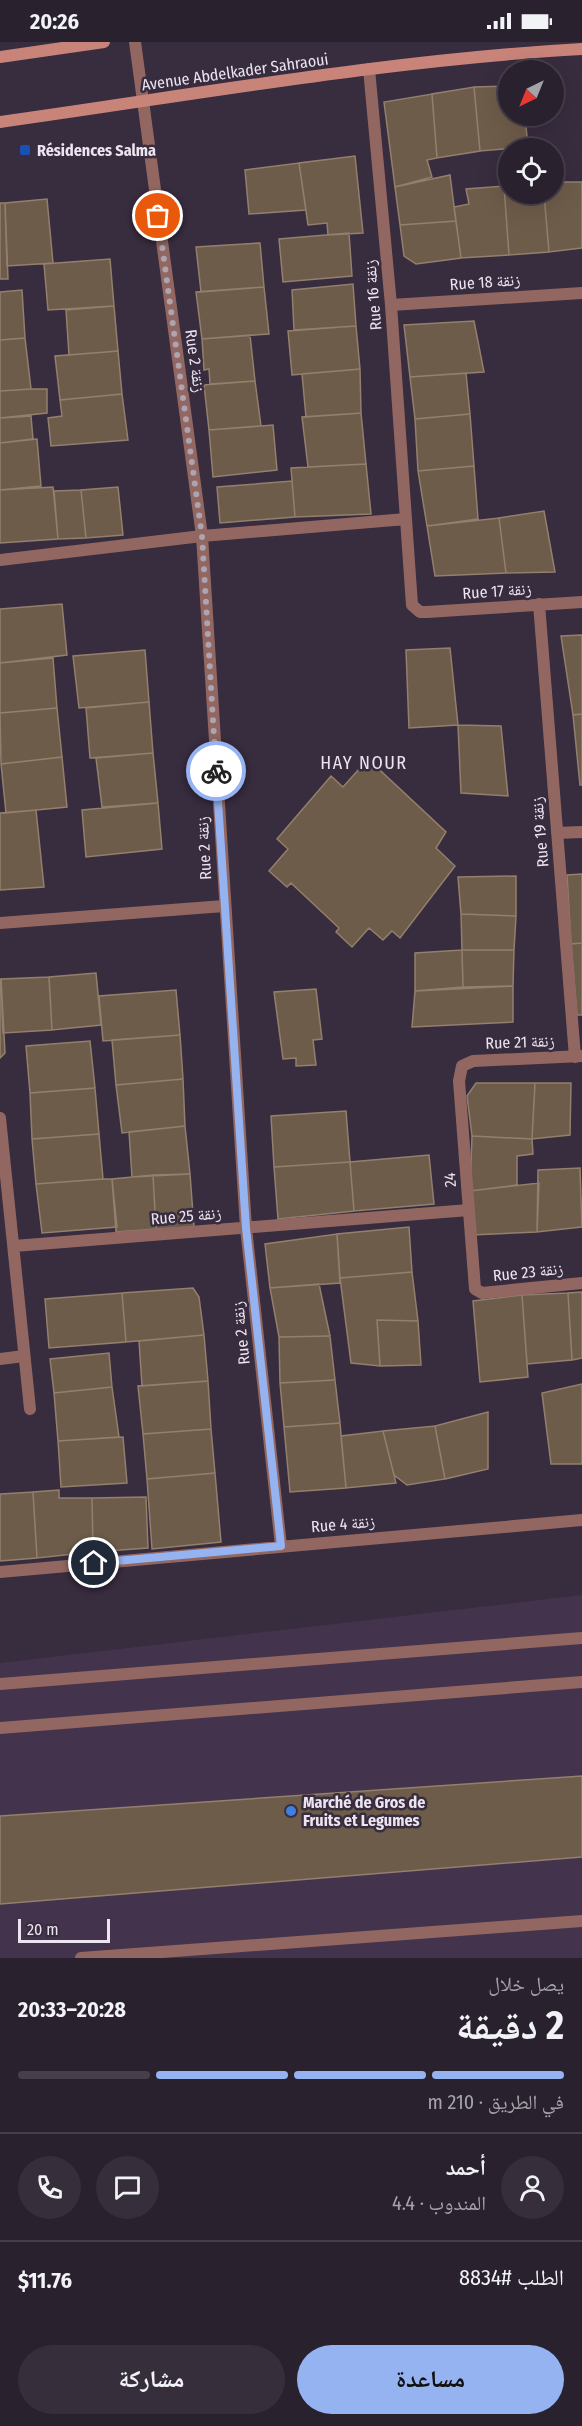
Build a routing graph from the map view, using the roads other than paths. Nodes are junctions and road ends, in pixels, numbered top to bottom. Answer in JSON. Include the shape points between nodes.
{"nodes":[{"id":1,"x":104,"y":42,"type":"edge"},
{"id":2,"x":135,"y":42,"type":"edge"},
{"id":3,"x":582,"y":49,"type":"edge"},
{"id":4,"x":0,"y":57,"type":"edge"},
{"id":5,"x":369,"y":69,"type":"junction"},
{"id":6,"x":143,"y":102,"type":"junction"},
{"id":7,"x":0,"y":122,"type":"edge"},
{"id":8,"x":582,"y":293,"type":"edge"},
{"id":9,"x":390,"y":305,"type":"junction"},
{"id":10,"x":406,"y":519,"type":"junction"},
{"id":11,"x":202,"y":536,"type":"junction"},
{"id":12,"x":0,"y":560,"type":"edge"},
{"id":13,"x":582,"y":602,"type":"edge"},
{"id":14,"x":539,"y":604,"type":"junction"},
{"id":15,"x":416,"y":609,"type":"joint"},
{"id":16,"x":582,"y":832,"type":"edge"},
{"id":17,"x":557,"y":833,"type":"junction"},
{"id":18,"x":224,"y":906,"type":"junction"},
{"id":19,"x":0,"y":923,"type":"edge"},
{"id":20,"x":579,"y":1056,"type":"edge"},
{"id":21,"x":462,"y":1066,"type":"joint"},
{"id":22,"x":0,"y":1118,"type":"edge"},
{"id":23,"x":1,"y":1141,"type":"edge"},
{"id":24,"x":469,"y":1210,"type":"junction"},
{"id":25,"x":246,"y":1228,"type":"junction"},
{"id":26,"x":14,"y":1246,"type":"junction"},
{"id":27,"x":582,"y":1283,"type":"edge"},
{"id":28,"x":478,"y":1291,"type":"joint"},
{"id":29,"x":24,"y":1356,"type":"junction"},
{"id":30,"x":0,"y":1359,"type":"edge"},
{"id":31,"x":30,"y":1409,"type":"dead end"},
{"id":32,"x":582,"y":1520,"type":"edge"},
{"id":33,"x":281,"y":1546,"type":"junction"},
{"id":34,"x":0,"y":1572,"type":"edge"},
{"id":35,"x":582,"y":1638,"type":"edge"},
{"id":36,"x":582,"y":1682,"type":"edge"},
{"id":37,"x":0,"y":1684,"type":"edge"},
{"id":38,"x":0,"y":1728,"type":"edge"},
{"id":39,"x":582,"y":1921,"type":"edge"},
{"id":40,"x":81,"y":1958,"type":"edge"}],
"edges":[{"from":1,"to":4,"type":"main road"},
{"from":2,"to":6,"type":"street","name":"Rue 2 زنقة"},
{"from":3,"to":5,"type":"main road","name":"Avenue Abdelkader Sahraoui"},
{"from":5,"to":6,"type":"main road","name":"Avenue Abdelkader Sahraoui"},
{"from":5,"to":9,"type":"street","name":"Rue 16 زنقة"},
{"from":6,"to":7,"type":"main road","name":"Avenue Abdelkader Sahraoui"},
{"from":6,"to":11,"type":"street","name":"Rue 2 زنقة"},
{"from":8,"to":9,"type":"street","name":"Rue 18 زنقة"},
{"from":9,"to":10,"type":"street","name":"Rue 16 زنقة"},
{"from":10,"to":11,"type":"street"},
{"from":10,"to":15,"type":"street","name":"Rue 16 زنقة","via":[[410,598]]},
{"from":11,"to":12,"type":"street"},
{"from":11,"to":18,"type":"street","name":"Rue 2 زنقة"},
{"from":13,"to":14,"type":"street","name":"Rue 17 زنقة"},
{"from":14,"to":15,"type":"street","name":"Rue 17 زنقة","via":[[427,612]]},
{"from":14,"to":17,"type":"street","name":"Rue 19 زنقة"},
{"from":16,"to":17,"type":"street"},
{"from":17,"to":20,"type":"street","name":"Rue 19 زنقة"},
{"from":18,"to":19,"type":"street"},
{"from":18,"to":25,"type":"street","name":"Rue 2 زنقة"},
{"from":20,"to":21,"type":"street","name":"Rue 21 زنقة","via":[[473,1061]]},
{"from":21,"to":24,"type":"street","name":"24","via":[[459,1081]]},
{"from":22,"to":23,"type":"street"},
{"from":23,"to":26,"type":"street"},
{"from":24,"to":25,"type":"street","name":"Rue 25 زنقة"},
{"from":24,"to":28,"type":"street","name":"24"},
{"from":25,"to":26,"type":"street","name":"Rue 25 زنقة"},
{"from":25,"to":33,"type":"street","name":"Rue 2 زنقة"},
{"from":26,"to":29,"type":"street"},
{"from":27,"to":28,"type":"street","name":"Rue 23 زنقة"},
{"from":29,"to":30,"type":"street"},
{"from":29,"to":31,"type":"street"},
{"from":32,"to":33,"type":"street","name":"Rue 4 زنقة"},
{"from":33,"to":34,"type":"street","name":"Rue 4 زنقة"},
{"from":35,"to":37,"type":"street"},
{"from":36,"to":38,"type":"street"},
{"from":39,"to":40,"type":"street"}]}
